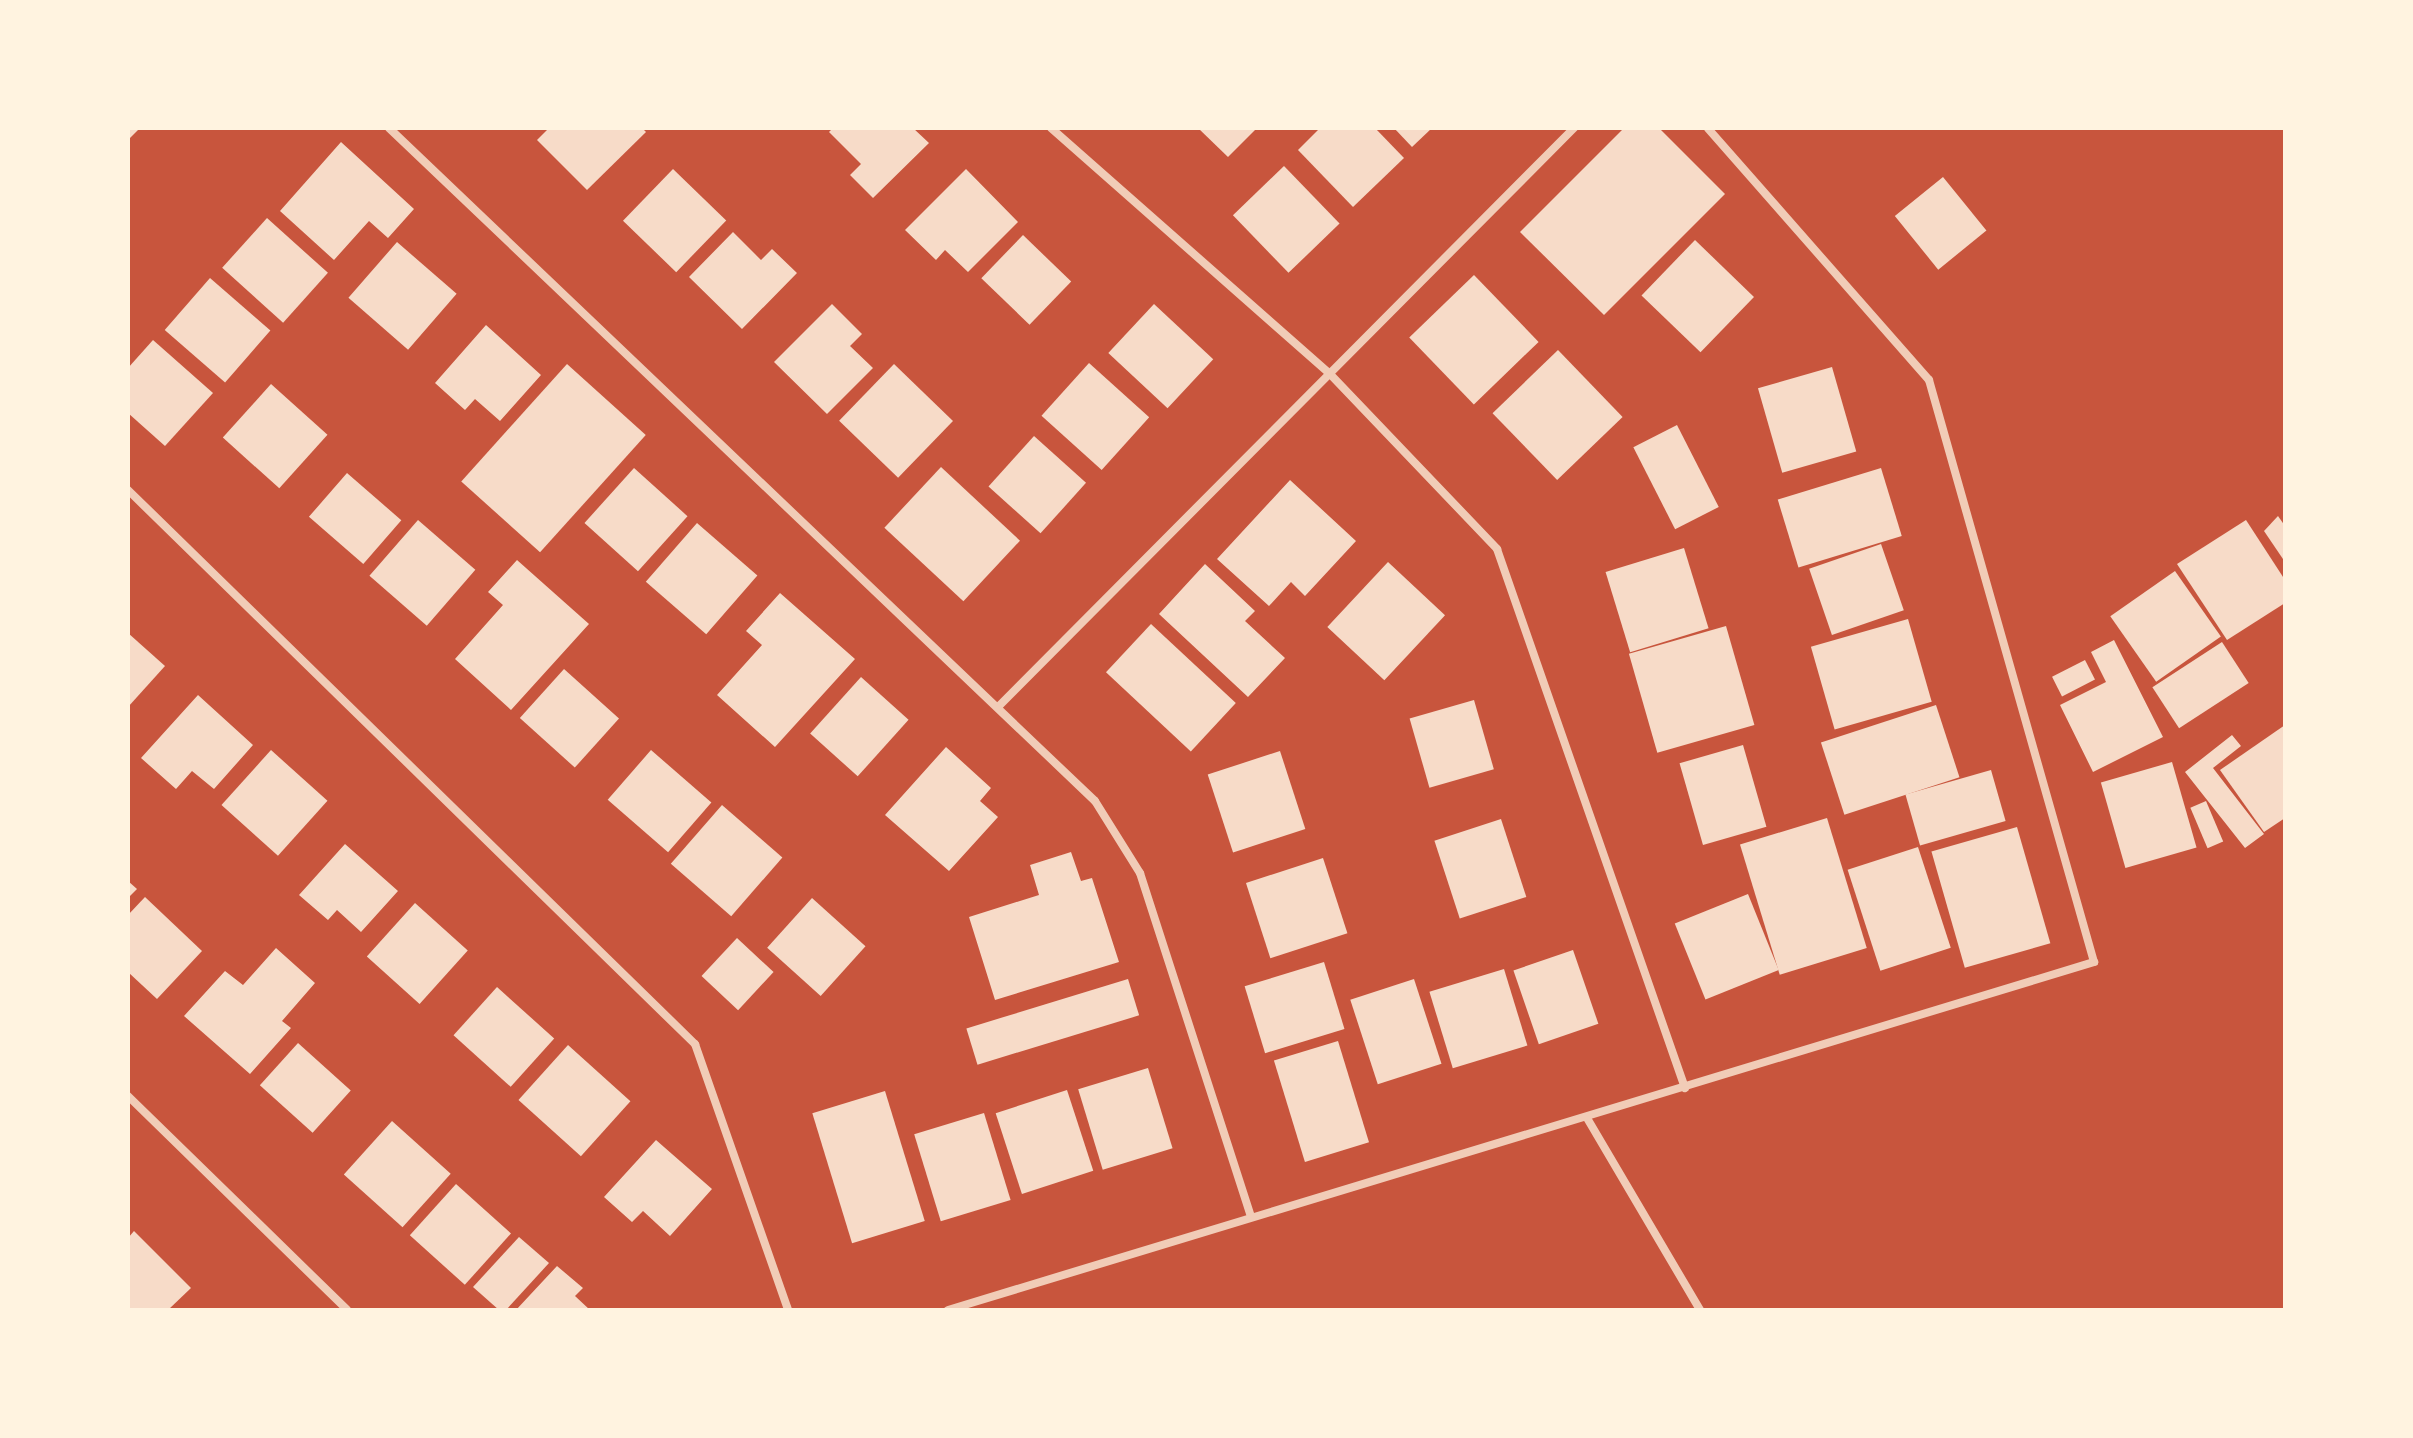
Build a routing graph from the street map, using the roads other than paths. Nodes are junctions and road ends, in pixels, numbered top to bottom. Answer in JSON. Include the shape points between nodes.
{"nodes":[{"id":1,"x":389,"y":128,"type":"edge"},
{"id":2,"x":1051,"y":128,"type":"edge"},
{"id":3,"x":1574,"y":128,"type":"edge"},
{"id":4,"x":1708,"y":128,"type":"edge"},
{"id":5,"x":1330,"y":374,"type":"junction"},
{"id":6,"x":128,"y":490,"type":"edge"},
{"id":7,"x":998,"y":707,"type":"junction"},
{"id":8,"x":1685,"y":1088,"type":"junction"},
{"id":9,"x":128,"y":1096,"type":"edge"},
{"id":10,"x":1587,"y":1118,"type":"junction"},
{"id":11,"x":1251,"y":1217,"type":"junction"},
{"id":12,"x":347,"y":1310,"type":"edge"},
{"id":13,"x":788,"y":1310,"type":"edge"},
{"id":14,"x":948,"y":1310,"type":"edge"},
{"id":15,"x":1700,"y":1310,"type":"edge"}],
"edges":[{"from":1,"to":7,"type":"street"},
{"from":2,"to":5,"type":"street"},
{"from":3,"to":5,"type":"street"},
{"from":4,"to":8,"type":"street","via":[[1929,380],[2094,962]]},
{"from":5,"to":7,"type":"street"},
{"from":5,"to":8,"type":"street","via":[[1497,549]]},
{"from":6,"to":13,"type":"street","via":[[695,1044]]},
{"from":7,"to":11,"type":"street","via":[[1095,801],[1140,873]]},
{"from":8,"to":10,"type":"street"},
{"from":9,"to":12,"type":"street"},
{"from":10,"to":11,"type":"street"},
{"from":10,"to":15,"type":"street"},
{"from":11,"to":14,"type":"street"}]}
